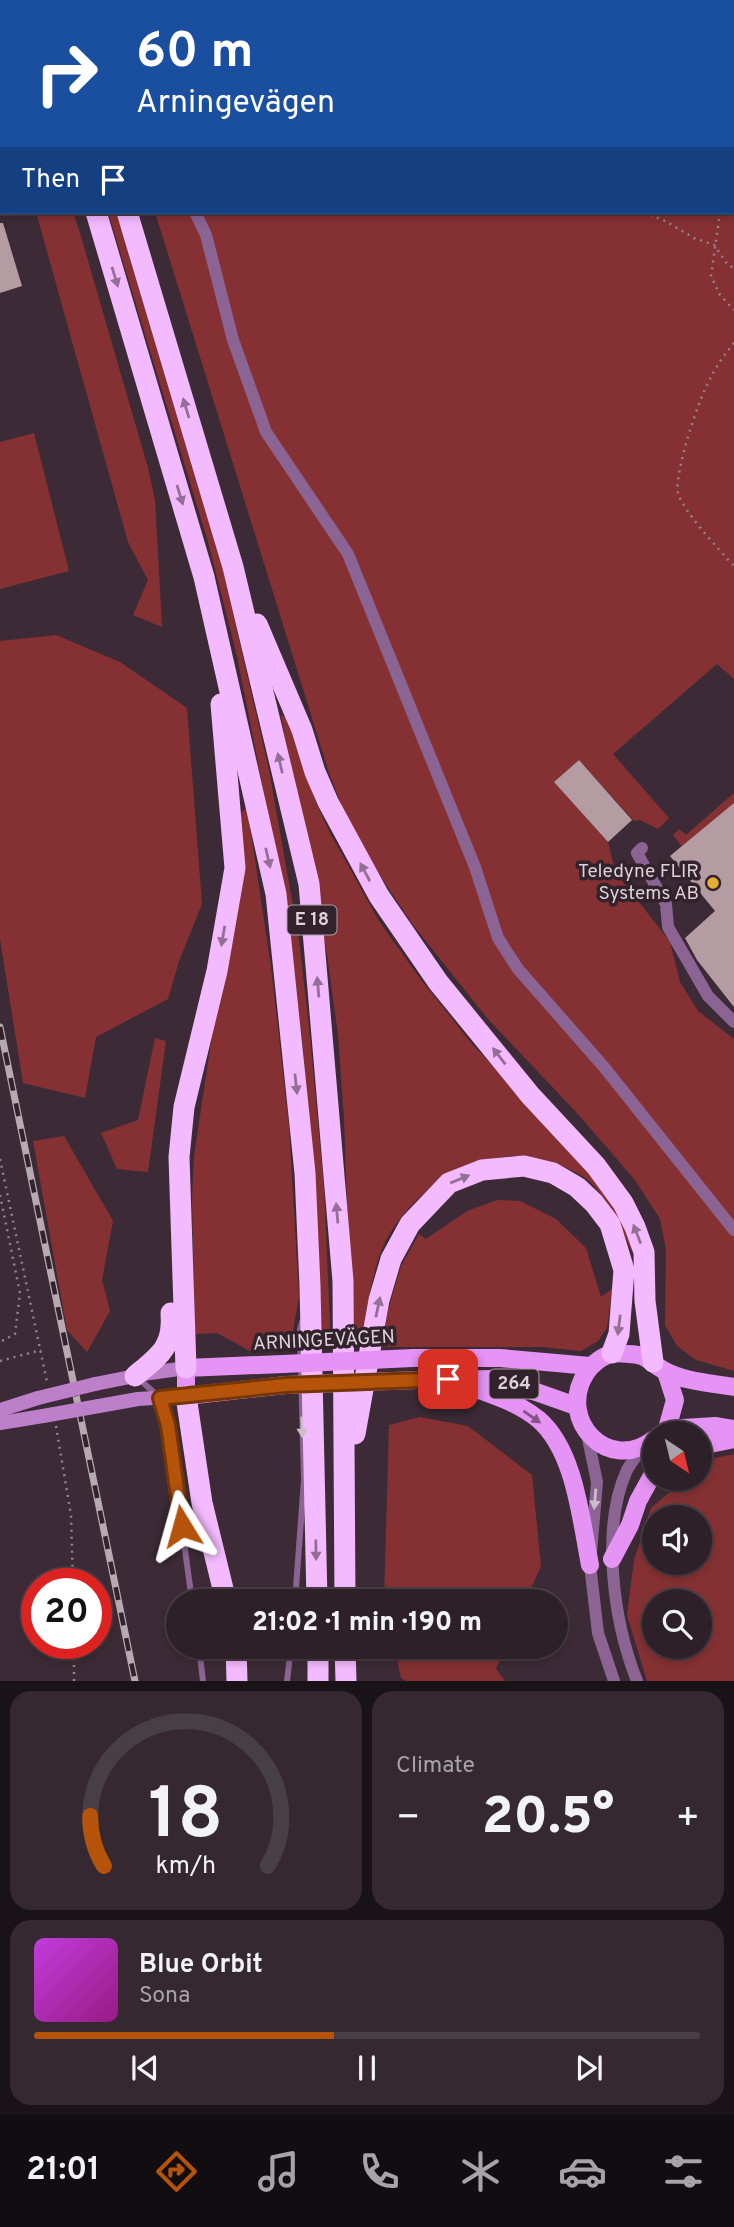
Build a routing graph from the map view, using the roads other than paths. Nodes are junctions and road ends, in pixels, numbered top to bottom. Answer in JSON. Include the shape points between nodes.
{"nodes":[{"id":1,"x":97,"y":214,"type":"edge"},
{"id":2,"x":128,"y":214,"type":"edge"},
{"id":3,"x":196,"y":214,"type":"edge"},
{"id":4,"x":233,"y":567,"type":"junction"},
{"id":5,"x":204,"y":577,"type":"junction"},
{"id":6,"x":642,"y":848,"type":"dead end"},
{"id":7,"x":734,"y":1022,"type":"edge"},
{"id":8,"x":179,"y":1157,"type":"junction"},
{"id":9,"x":734,"y":1230,"type":"edge"},
{"id":10,"x":310,"y":1286,"type":"junction"},
{"id":11,"x":612,"y":1353,"type":"junction"},
{"id":12,"x":590,"y":1366,"type":"junction"},
{"id":13,"x":659,"y":1367,"type":"junction"},
{"id":14,"x":186,"y":1368,"type":"junction"},
{"id":15,"x":135,"y":1376,"type":"junction"},
{"id":16,"x":448,"y":1379,"type":"junction"},
{"id":17,"x":734,"y":1387,"type":"edge"},
{"id":18,"x":186,"y":1396,"type":"junction"},
{"id":19,"x":160,"y":1398,"type":"junction"},
{"id":20,"x":576,"y":1406,"type":"junction"},
{"id":21,"x":0,"y":1410,"type":"edge"},
{"id":22,"x":664,"y":1421,"type":"edge"},
{"id":23,"x":0,"y":1423,"type":"edge"},
{"id":24,"x":712,"y":1427,"type":"edge"},
{"id":25,"x":734,"y":1429,"type":"edge"},
{"id":26,"x":587,"y":1434,"type":"junction"},
{"id":27,"x":734,"y":1439,"type":"edge"},
{"id":28,"x":642,"y":1443,"type":"edge"},
{"id":29,"x":712,"y":1444,"type":"edge"},
{"id":30,"x":642,"y":1453,"type":"edge"},
{"id":31,"x":645,"y":1491,"type":"edge"},
{"id":32,"x":612,"y":1559,"type":"junction"},
{"id":33,"x":590,"y":1565,"type":"junction"},
{"id":34,"x":344,"y":1569,"type":"junction"},
{"id":35,"x":190,"y":1589,"type":"edge"},
{"id":36,"x":223,"y":1589,"type":"edge"},
{"id":37,"x":296,"y":1589,"type":"edge"},
{"id":38,"x":317,"y":1589,"type":"edge"},
{"id":39,"x":345,"y":1589,"type":"edge"},
{"id":40,"x":200,"y":1659,"type":"edge"},
{"id":41,"x":236,"y":1659,"type":"edge"},
{"id":42,"x":290,"y":1659,"type":"edge"},
{"id":43,"x":318,"y":1659,"type":"edge"},
{"id":44,"x":345,"y":1659,"type":"edge"},
{"id":45,"x":612,"y":1679,"type":"edge"},
{"id":46,"x":203,"y":1681,"type":"edge"},
{"id":47,"x":237,"y":1681,"type":"edge"},
{"id":48,"x":288,"y":1681,"type":"edge"},
{"id":49,"x":318,"y":1681,"type":"edge"},
{"id":50,"x":346,"y":1681,"type":"edge"},
{"id":51,"x":637,"y":1681,"type":"edge"}],
"edges":[{"from":1,"to":5,"type":"highway","number":"E 18","one_way":true},
{"from":4,"to":2,"type":"highway","number":"E 18","one_way":true},
{"from":3,"to":9,"type":"street","via":[[266,432],[348,554],[475,867],[498,938],[518,969],[604,1067]]},
{"from":13,"to":4,"type":"highway","one_way":true,"via":[[645,1301],[644,1252],[623,1203],[597,1166],[530,1095],[438,982],[379,896],[328,802]]},
{"from":34,"to":4,"type":"highway","number":"E 18","one_way":true,"via":[[343,1281],[309,884]]},
{"from":5,"to":8,"type":"highway","one_way":true,"via":[[224,725],[235,868],[217,971],[184,1107]]},
{"from":5,"to":10,"type":"highway","number":"E 18","one_way":true,"via":[[276,894],[305,1173]]},
{"from":6,"to":7,"type":"street","via":[[637,853],[666,904],[668,927],[708,996]]},
{"from":8,"to":14,"type":"highway"},
{"from":8,"to":15,"type":"highway","via":[[168,1178],[170,1340],[158,1358]]},
{"from":10,"to":37,"type":"lane","one_way":true,"via":[[300,1329],[304,1480]]},
{"from":10,"to":38,"type":"highway","number":"E 18","one_way":true},
{"from":11,"to":12,"type":"main road"},
{"from":11,"to":13,"type":"main road","via":[[642,1354]]},
{"from":34,"to":11,"type":"highway","one_way":true,"via":[[356,1418],[382,1290],[391,1259],[410,1224],[449,1183],[482,1170],[524,1166],[553,1173],[594,1203],[610,1224],[624,1270],[619,1334]]},
{"from":12,"to":14,"type":"main road","name":"ARNINGEVÄGEN","number":"264","bridge":true,"via":[[413,1357]]},
{"from":12,"to":20,"type":"main road","via":[[578,1385]]},
{"from":13,"to":17,"type":"main road"},
{"from":13,"to":22,"type":"main road","via":[[675,1400]]},
{"from":14,"to":15,"type":"main road"},
{"from":14,"to":18,"type":"main road"},
{"from":15,"to":19,"type":"lane"},
{"from":15,"to":21,"type":"main road","bridge":true,"via":[[43,1392]]},
{"from":16,"to":18,"type":"main road","number":"264","bridge":true,"via":[[286,1385]]},
{"from":16,"to":20,"type":"main road","number":"264","via":[[499,1379]]},
{"from":16,"to":33,"type":"main road","one_way":true,"via":[[503,1399],[538,1419],[560,1446],[574,1485]]},
{"from":18,"to":19,"type":"main road"},
{"from":18,"to":36,"type":"highway","via":[[202,1503]]},
{"from":19,"to":23,"type":"main road","bridge":true,"via":[[99,1406],[49,1420]]},
{"from":19,"to":35,"type":"lane","via":[[168,1425]]},
{"from":20,"to":26,"type":"main road"},
{"from":24,"to":25,"type":"main road"},
{"from":26,"to":28,"type":"main road","via":[[600,1445],[622,1451]]},
{"from":26,"to":33,"type":"street","one_way":true,"via":[[597,1482]]},
{"from":27,"to":29,"type":"main road"},
{"from":30,"to":32,"type":"street","via":[[628,1469],[617,1503]]},
{"from":31,"to":32,"type":"main road"},
{"from":32,"to":51,"type":"street","via":[[621,1631]]},
{"from":33,"to":45,"type":"street","via":[[597,1633]]},
{"from":34,"to":39,"type":"highway","number":"E 18"},
{"from":40,"to":46,"type":"lane"},
{"from":41,"to":47,"type":"highway"},
{"from":42,"to":48,"type":"lane"},
{"from":43,"to":49,"type":"highway"},
{"from":44,"to":50,"type":"highway"}]}
